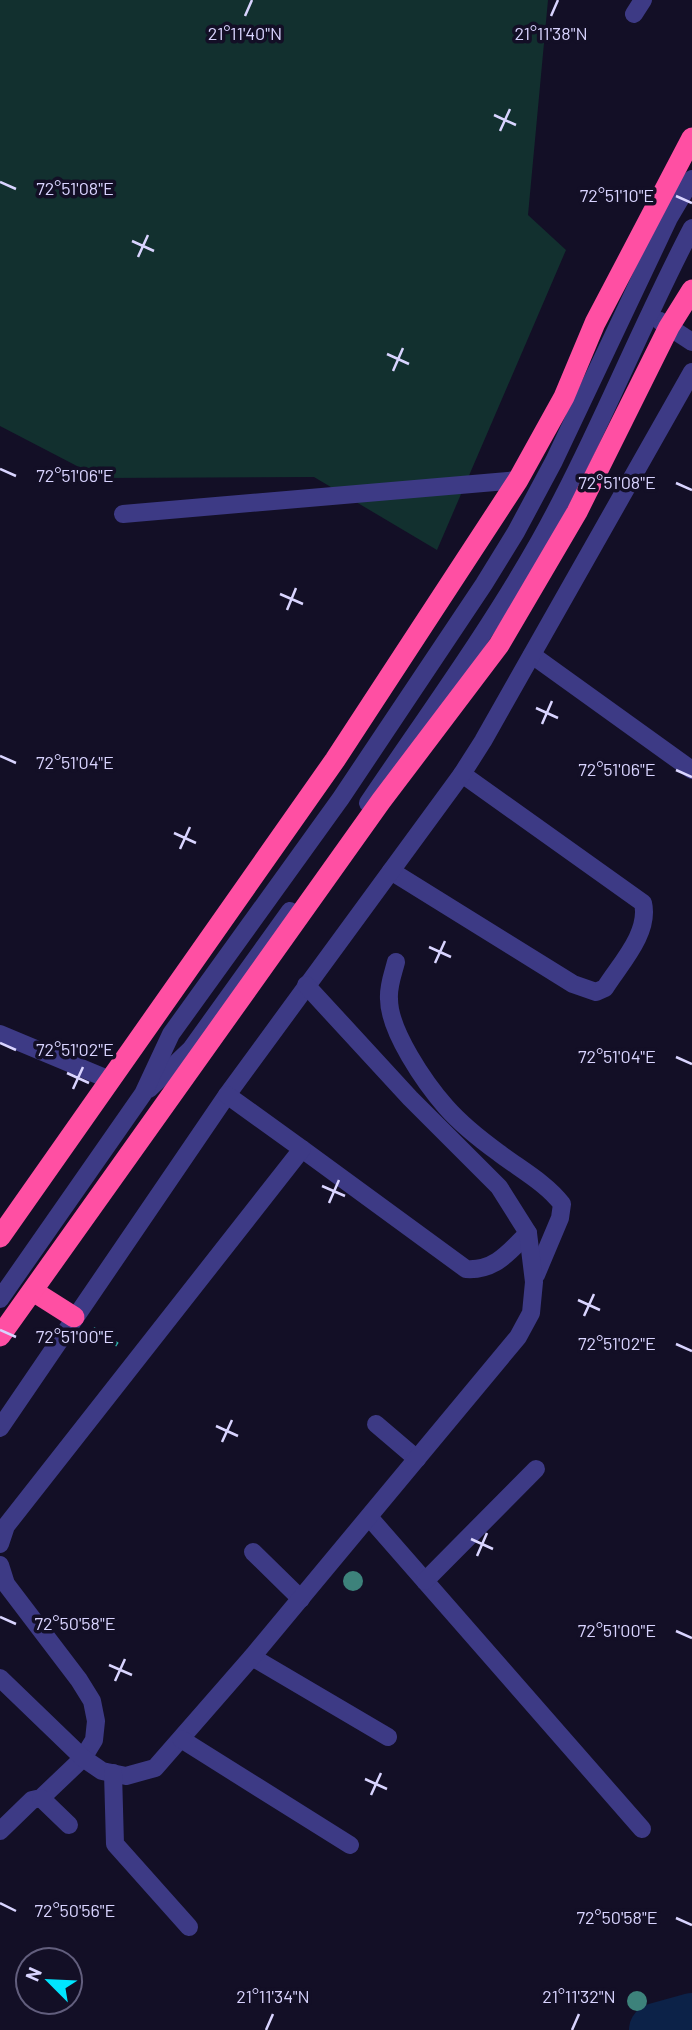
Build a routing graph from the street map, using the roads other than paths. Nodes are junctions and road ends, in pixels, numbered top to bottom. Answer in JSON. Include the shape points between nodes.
{"nodes":[{"id":1,"x":692,"y":138,"type":"edge"},
{"id":2,"x":692,"y":179,"type":"edge"},
{"id":3,"x":692,"y":228,"type":"edge"},
{"id":4,"x":692,"y":290,"type":"edge"},
{"id":5,"x":620,"y":297,"type":"junction"},
{"id":6,"x":650,"y":315,"type":"junction"},
{"id":7,"x":669,"y":327,"type":"junction"},
{"id":8,"x":692,"y":342,"type":"edge"},
{"id":9,"x":692,"y":372,"type":"edge"},
{"id":10,"x":519,"y":480,"type":"junction"},
{"id":11,"x":123,"y":514,"type":"dead end"},
{"id":12,"x":532,"y":655,"type":"junction"},
{"id":13,"x":692,"y":770,"type":"edge"},
{"id":14,"x":462,"y":774,"type":"junction"},
{"id":15,"x":391,"y":871,"type":"junction"},
{"id":16,"x":396,"y":962,"type":"dead end"},
{"id":17,"x":306,"y":985,"type":"junction"},
{"id":18,"x":0,"y":1034,"type":"edge"},
{"id":19,"x":110,"y":1080,"type":"junction"},
{"id":20,"x":143,"y":1094,"type":"junction"},
{"id":21,"x":227,"y":1095,"type":"junction"},
{"id":22,"x":302,"y":1149,"type":"junction"},
{"id":23,"x":528,"y":1233,"type":"junction"},
{"id":24,"x":0,"y":1237,"type":"edge"},
{"id":25,"x":534,"y":1282,"type":"junction"},
{"id":26,"x":33,"y":1290,"type":"junction"},
{"id":27,"x":0,"y":1299,"type":"edge"},
{"id":28,"x":74,"y":1317,"type":"junction"},
{"id":29,"x":0,"y":1336,"type":"edge"},
{"id":30,"x":376,"y":1424,"type":"dead end"},
{"id":31,"x":0,"y":1428,"type":"edge"},
{"id":32,"x":417,"y":1459,"type":"junction"},
{"id":33,"x":536,"y":1469,"type":"dead end"},
{"id":34,"x":369,"y":1517,"type":"junction"},
{"id":35,"x":0,"y":1544,"type":"edge"},
{"id":36,"x":253,"y":1552,"type":"dead end"},
{"id":37,"x":0,"y":1565,"type":"edge"},
{"id":38,"x":425,"y":1581,"type":"junction"},
{"id":39,"x":301,"y":1599,"type":"junction"},
{"id":40,"x":252,"y":1657,"type":"junction"},
{"id":41,"x":0,"y":1678,"type":"edge"},
{"id":42,"x":388,"y":1737,"type":"dead end"},
{"id":43,"x":181,"y":1739,"type":"junction"},
{"id":44,"x":83,"y":1758,"type":"junction"},
{"id":45,"x":113,"y":1773,"type":"junction"},
{"id":46,"x":41,"y":1798,"type":"junction"},
{"id":47,"x":69,"y":1825,"type":"dead end"},
{"id":48,"x":642,"y":1829,"type":"dead end"},
{"id":49,"x":0,"y":1831,"type":"edge"},
{"id":50,"x":351,"y":1845,"type":"dead end"},
{"id":51,"x":190,"y":1927,"type":"dead end"}],
"edges":[{"from":1,"to":5,"type":"highway"},
{"from":2,"to":5,"type":"street"},
{"from":3,"to":6,"type":"street"},
{"from":4,"to":7,"type":"highway"},
{"from":5,"to":6,"type":"street"},
{"from":5,"to":10,"type":"highway","via":[[594,323],[564,397]]},
{"from":5,"to":20,"type":"street","via":[[554,461],[516,531],[341,798],[171,1034]]},
{"from":6,"to":7,"type":"street"},
{"from":6,"to":20,"type":"street","via":[[576,473],[491,619],[361,813],[191,1049]]},
{"from":7,"to":8,"type":"street"},
{"from":7,"to":26,"type":"highway","via":[[578,512],[499,645],[381,801]]},
{"from":9,"to":12,"type":"street"},
{"from":10,"to":11,"type":"street"},
{"from":10,"to":19,"type":"highway","via":[[335,760]]},
{"from":12,"to":13,"type":"street"},
{"from":12,"to":14,"type":"street"},
{"from":14,"to":15,"type":"street"},
{"from":14,"to":15,"type":"street","via":[[643,904],[643,929],[605,988],[596,992],[573,984]]},
{"from":15,"to":17,"type":"street"},
{"from":16,"to":25,"type":"street","via":[[388,1002],[396,1030],[422,1075],[461,1122],[562,1204],[561,1218]]},
{"from":17,"to":21,"type":"street"},
{"from":17,"to":23,"type":"street","via":[[499,1187]]},
{"from":18,"to":19,"type":"street"},
{"from":19,"to":24,"type":"highway"},
{"from":20,"to":27,"type":"street"},
{"from":21,"to":22,"type":"street"},
{"from":21,"to":28,"type":"street"},
{"from":22,"to":23,"type":"street","via":[[466,1269],[481,1270],[500,1260]]},
{"from":22,"to":35,"type":"street","via":[[6,1525]]},
{"from":23,"to":25,"type":"street"},
{"from":25,"to":32,"type":"street","via":[[531,1312],[518,1337]]},
{"from":26,"to":28,"type":"highway"},
{"from":26,"to":29,"type":"highway"},
{"from":28,"to":31,"type":"street"},
{"from":30,"to":32,"type":"street"},
{"from":32,"to":34,"type":"street"},
{"from":33,"to":38,"type":"street"},
{"from":34,"to":38,"type":"street"},
{"from":34,"to":39,"type":"street"},
{"from":36,"to":39,"type":"street"},
{"from":37,"to":44,"type":"street","via":[[6,1584],[92,1701],[94,1740]]},
{"from":38,"to":48,"type":"street"},
{"from":39,"to":40,"type":"street"},
{"from":40,"to":42,"type":"street"},
{"from":40,"to":43,"type":"street"},
{"from":41,"to":44,"type":"street"},
{"from":43,"to":45,"type":"street","via":[[155,1768],[126,1776]]},
{"from":43,"to":50,"type":"street"},
{"from":44,"to":45,"type":"street"},
{"from":44,"to":46,"type":"street"},
{"from":45,"to":51,"type":"street","via":[[115,1844]]},
{"from":46,"to":47,"type":"street"},
{"from":46,"to":49,"type":"street","via":[[32,1800]]}]}
